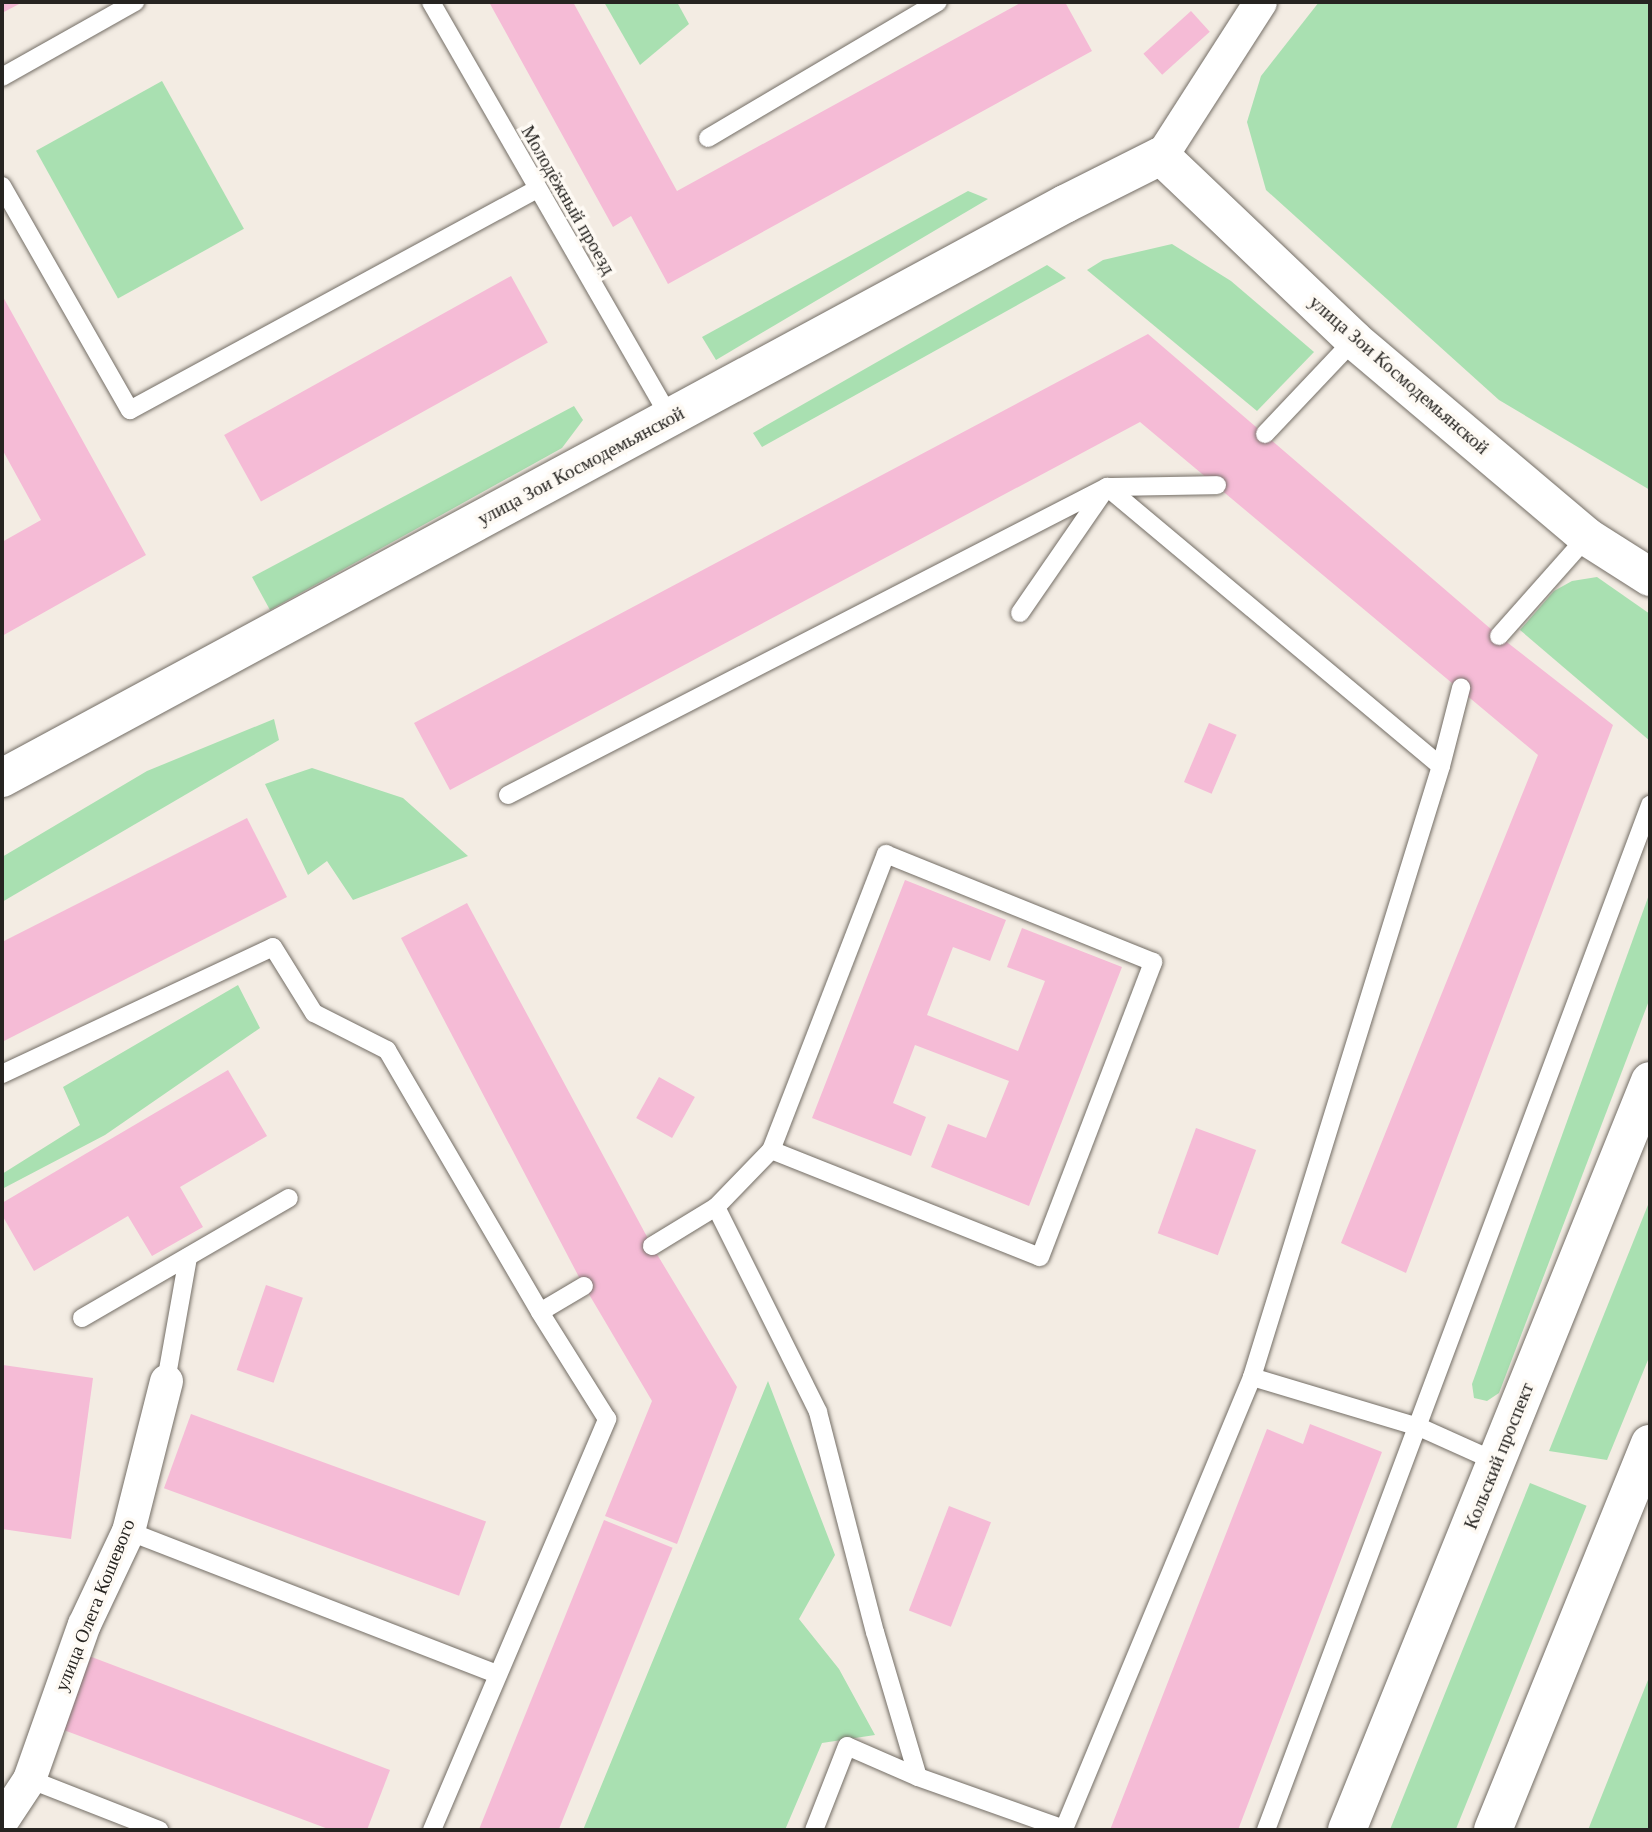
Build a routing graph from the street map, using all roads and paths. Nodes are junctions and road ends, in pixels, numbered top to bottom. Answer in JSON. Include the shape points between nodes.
{"nodes":[{"id":1,"x":135,"y":2,"type":"edge"},
{"id":2,"x":431,"y":2,"type":"edge"},
{"id":3,"x":938,"y":2,"type":"edge"},
{"id":4,"x":1257,"y":3,"type":"edge"},
{"id":5,"x":2,"y":76,"type":"edge"},
{"id":6,"x":709,"y":138,"type":"dead end"},
{"id":7,"x":1161,"y":156,"type":"junction"},
{"id":8,"x":2,"y":186,"type":"edge"},
{"id":9,"x":536,"y":190,"type":"junction"},
{"id":10,"x":1354,"y":340,"type":"junction"},
{"id":11,"x":670,"y":418,"type":"junction"},
{"id":12,"x":1265,"y":434,"type":"dead end"},
{"id":13,"x":1217,"y":485,"type":"dead end"},
{"id":14,"x":1108,"y":487,"type":"junction"},
{"id":15,"x":1587,"y":537,"type":"junction"},
{"id":16,"x":1650,"y":577,"type":"edge"},
{"id":17,"x":1020,"y":614,"type":"dead end"},
{"id":18,"x":1499,"y":636,"type":"dead end"},
{"id":19,"x":1461,"y":688,"type":"dead end"},
{"id":20,"x":1441,"y":765,"type":"junction"},
{"id":21,"x":2,"y":778,"type":"edge"},
{"id":22,"x":508,"y":796,"type":"dead end"},
{"id":23,"x":1650,"y":805,"type":"edge"},
{"id":24,"x":2,"y":1074,"type":"edge"},
{"id":25,"x":1650,"y":1081,"type":"edge"},
{"id":26,"x":771,"y":1150,"type":"junction"},
{"id":27,"x":289,"y":1198,"type":"dead end"},
{"id":28,"x":716,"y":1208,"type":"junction"},
{"id":29,"x":652,"y":1246,"type":"dead end"},
{"id":30,"x":188,"y":1257,"type":"junction"},
{"id":31,"x":584,"y":1286,"type":"dead end"},
{"id":32,"x":540,"y":1312,"type":"junction"},
{"id":33,"x":82,"y":1318,"type":"dead end"},
{"id":34,"x":1252,"y":1377,"type":"junction"},
{"id":35,"x":166,"y":1381,"type":"joint"},
{"id":36,"x":1419,"y":1427,"type":"junction"},
{"id":37,"x":1650,"y":1444,"type":"edge"},
{"id":38,"x":1497,"y":1462,"type":"junction"},
{"id":39,"x":128,"y":1531,"type":"junction"},
{"id":40,"x":495,"y":1673,"type":"junction"},
{"id":41,"x":918,"y":1777,"type":"junction"},
{"id":42,"x":29,"y":1779,"type":"junction"},
{"id":43,"x":2,"y":1820,"type":"edge"},
{"id":44,"x":1504,"y":1822,"type":"edge"},
{"id":45,"x":159,"y":1830,"type":"edge"},
{"id":46,"x":432,"y":1830,"type":"edge"},
{"id":47,"x":814,"y":1830,"type":"edge"},
{"id":48,"x":1063,"y":1830,"type":"edge"},
{"id":49,"x":1266,"y":1830,"type":"edge"},
{"id":50,"x":1347,"y":1830,"type":"edge"}],
"edges":[{"from":1,"to":5,"type":"lane"},
{"from":2,"to":9,"type":"lane","name":"Молодёжный проезд"},
{"from":3,"to":6,"type":"lane"},
{"from":4,"to":7,"type":"street","name":"улица Зои Космодемьянской"},
{"from":7,"to":10,"type":"street","name":"улица Зои Космодемьянской"},
{"from":7,"to":11,"type":"street","name":"улица Зои Космодемьянской"},
{"from":8,"to":9,"type":"lane","via":[[130,410]]},
{"from":9,"to":11,"type":"lane","name":"Молодёжный проезд"},
{"from":10,"to":12,"type":"lane"},
{"from":10,"to":15,"type":"street","name":"улица Зои Космодемьянской"},
{"from":11,"to":21,"type":"street","name":"улица Зои Космодемьянской"},
{"from":13,"to":14,"type":"lane"},
{"from":14,"to":17,"type":"lane"},
{"from":14,"to":20,"type":"lane"},
{"from":14,"to":22,"type":"lane"},
{"from":15,"to":16,"type":"street","name":"улица Зои Космодемьянской"},
{"from":15,"to":18,"type":"lane"},
{"from":19,"to":20,"type":"lane"},
{"from":20,"to":34,"type":"lane"},
{"from":23,"to":36,"type":"lane"},
{"from":24,"to":32,"type":"lane","via":[[273,947],[314,1013],[387,1050]]},
{"from":25,"to":38,"type":"street","name":"Кольский проспект"},
{"from":26,"to":26,"type":"lane","via":[[1040,1257],[1153,962],[886,854]]},
{"from":26,"to":28,"type":"lane"},
{"from":27,"to":30,"type":"lane"},
{"from":28,"to":29,"type":"lane"},
{"from":28,"to":41,"type":"lane","via":[[818,1412]]},
{"from":30,"to":33,"type":"lane"},
{"from":30,"to":35,"type":"lane"},
{"from":31,"to":32,"type":"lane"},
{"from":32,"to":40,"type":"lane","via":[[607,1419]]},
{"from":34,"to":36,"type":"lane"},
{"from":34,"to":48,"type":"lane"},
{"from":35,"to":39,"type":"street","name":"улица Олега Кошевого"},
{"from":36,"to":38,"type":"lane"},
{"from":36,"to":49,"type":"lane"},
{"from":37,"to":44,"type":"street"},
{"from":38,"to":50,"type":"street","name":"Кольский проспект"},
{"from":39,"to":40,"type":"lane"},
{"from":39,"to":42,"type":"street","name":"улица Олега Кошевого","via":[[85,1624]]},
{"from":40,"to":46,"type":"lane"},
{"from":41,"to":47,"type":"lane","via":[[847,1746]]},
{"from":41,"to":48,"type":"lane"},
{"from":42,"to":43,"type":"street","name":"улица Олега Кошевого"},
{"from":42,"to":45,"type":"lane"}]}
